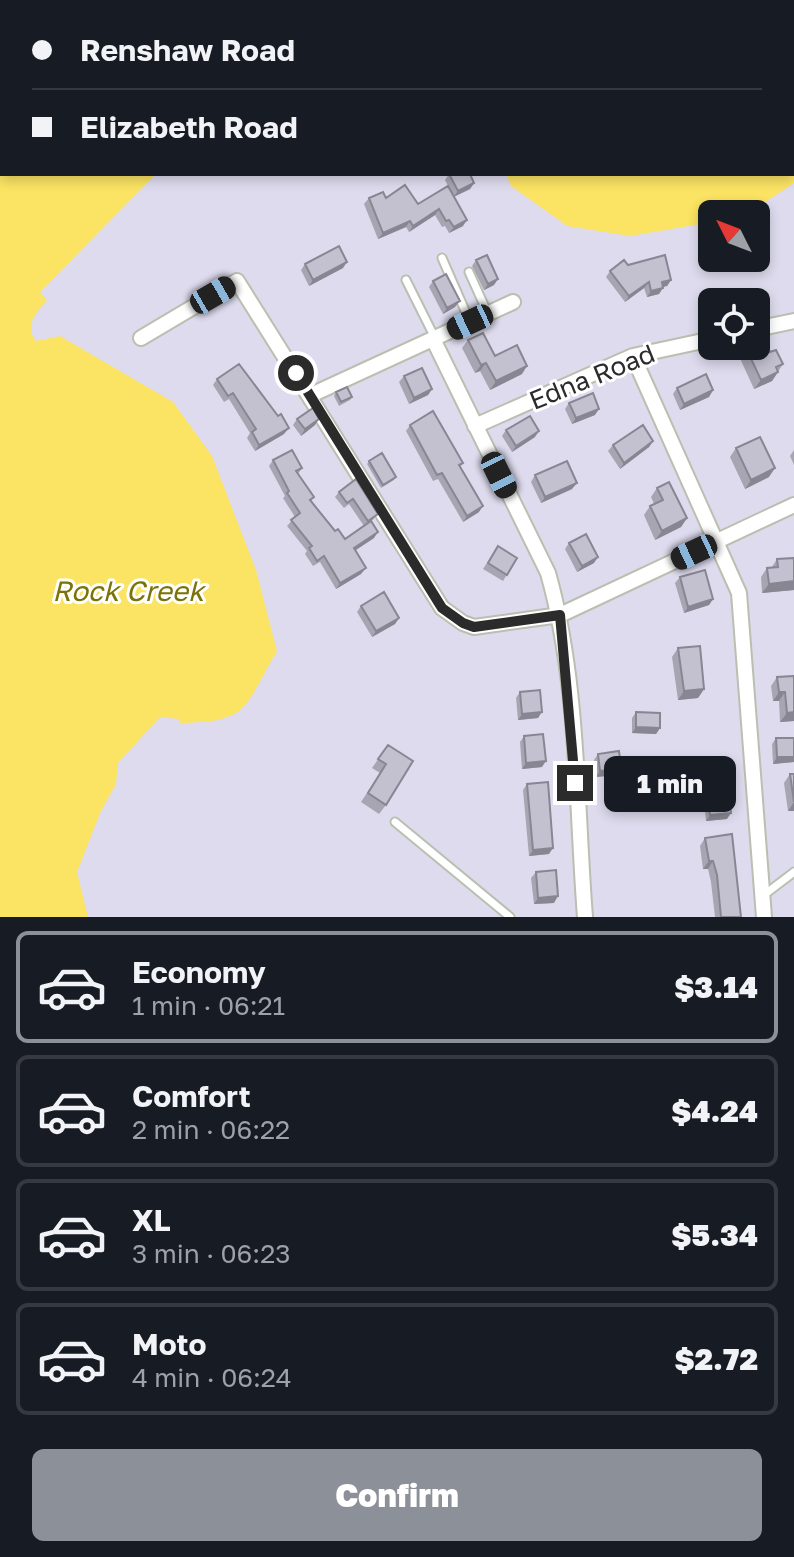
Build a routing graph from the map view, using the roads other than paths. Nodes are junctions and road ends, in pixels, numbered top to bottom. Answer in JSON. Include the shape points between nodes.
{"nodes":[{"id":1,"x":442,"y":258,"type":"dead end"},
{"id":2,"x":469,"y":272,"type":"dead end"},
{"id":3,"x":406,"y":280,"type":"dead end"},
{"id":4,"x":513,"y":302,"type":"dead end"},
{"id":5,"x":488,"y":314,"type":"junction"},
{"id":6,"x":794,"y":321,"type":"edge"},
{"id":7,"x":470,"y":322,"type":"junction"},
{"id":8,"x":770,"y":326,"type":"edge"},
{"id":9,"x":141,"y":338,"type":"dead end"},
{"id":10,"x":434,"y":339,"type":"junction"},
{"id":11,"x":698,"y":342,"type":"edge"},
{"id":12,"x":633,"y":356,"type":"junction"},
{"id":13,"x":311,"y":395,"type":"junction"},
{"id":14,"x":475,"y":426,"type":"junction"},
{"id":15,"x":794,"y":505,"type":"edge"},
{"id":16,"x":719,"y":541,"type":"junction"},
{"id":17,"x":560,"y":615,"type":"junction"},
{"id":18,"x":395,"y":822,"type":"dead end"},
{"id":19,"x":794,"y":872,"type":"edge"},
{"id":20,"x":762,"y":896,"type":"junction"},
{"id":21,"x":510,"y":917,"type":"edge"},
{"id":22,"x":585,"y":917,"type":"edge"},
{"id":23,"x":764,"y":917,"type":"edge"}],
"edges":[{"from":1,"to":7,"type":"lane"},
{"from":2,"to":5,"type":"lane"},
{"from":3,"to":10,"type":"lane"},
{"from":4,"to":5,"type":"street"},
{"from":5,"to":7,"type":"street"},
{"from":6,"to":8,"type":"street"},
{"from":7,"to":10,"type":"street"},
{"from":9,"to":13,"type":"street","via":[[237,281]]},
{"from":10,"to":13,"type":"street"},
{"from":10,"to":14,"type":"street"},
{"from":11,"to":12,"type":"street","name":"Edna Road"},
{"from":12,"to":14,"type":"street","name":"Edna Road"},
{"from":12,"to":16,"type":"street"},
{"from":13,"to":17,"type":"street","via":[[442,608],[474,627]]},
{"from":14,"to":17,"type":"street","via":[[548,573]]},
{"from":15,"to":16,"type":"street"},
{"from":16,"to":17,"type":"street"},
{"from":16,"to":20,"type":"street","via":[[739,593]]},
{"from":17,"to":22,"type":"street"},
{"from":18,"to":21,"type":"lane"},
{"from":19,"to":20,"type":"lane"},
{"from":20,"to":23,"type":"street"}]}
